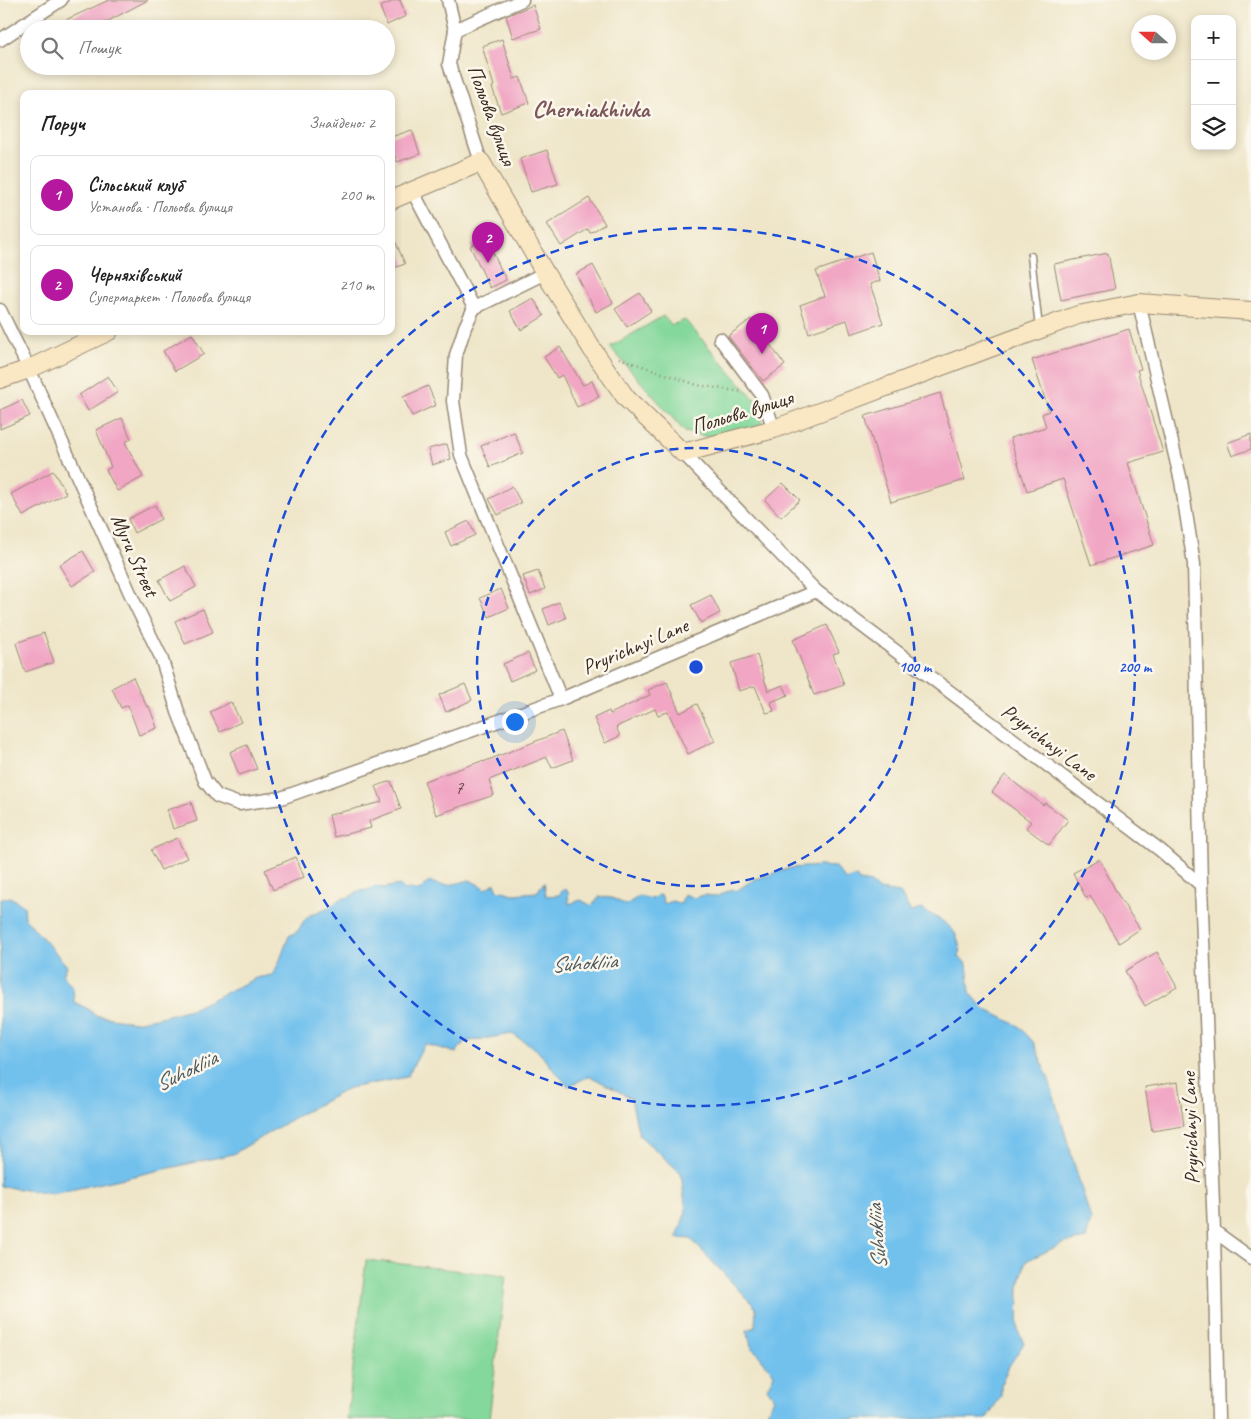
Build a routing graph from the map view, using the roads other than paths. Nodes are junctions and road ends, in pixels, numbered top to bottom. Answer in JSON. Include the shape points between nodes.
{"nodes":[{"id":1,"x":61,"y":0,"type":"edge"},
{"id":2,"x":448,"y":0,"type":"edge"},
{"id":3,"x":522,"y":0,"type":"edge"},
{"id":4,"x":30,"y":20,"type":"edge"},
{"id":5,"x":20,"y":27,"type":"edge"},
{"id":6,"x":455,"y":30,"type":"junction"},
{"id":7,"x":0,"y":40,"type":"edge"},
{"id":8,"x":481,"y":162,"type":"junction"},
{"id":9,"x":412,"y":190,"type":"junction"},
{"id":10,"x":395,"y":198,"type":"edge"},
{"id":11,"x":1031,"y":256,"type":"dead end"},
{"id":12,"x":545,"y":273,"type":"junction"},
{"id":13,"x":1138,"y":303,"type":"junction"},
{"id":14,"x":474,"y":308,"type":"junction"},
{"id":15,"x":0,"y":310,"type":"edge"},
{"id":16,"x":1251,"y":311,"type":"edge"},
{"id":17,"x":1039,"y":329,"type":"junction"},
{"id":18,"x":100,"y":335,"type":"edge"},
{"id":19,"x":720,"y":339,"type":"dead end"},
{"id":20,"x":28,"y":369,"type":"junction"},
{"id":21,"x":0,"y":379,"type":"edge"},
{"id":22,"x":774,"y":429,"type":"junction"},
{"id":23,"x":683,"y":453,"type":"junction"},
{"id":24,"x":816,"y":591,"type":"junction"},
{"id":25,"x":561,"y":699,"type":"junction"},
{"id":26,"x":239,"y":804,"type":"joint"},
{"id":27,"x":1201,"y":885,"type":"junction"},
{"id":28,"x":1214,"y":1231,"type":"junction"},
{"id":29,"x":1251,"y":1258,"type":"edge"},
{"id":30,"x":1218,"y":1419,"type":"edge"}],
"edges":[{"from":1,"to":4,"type":"street"},
{"from":2,"to":6,"type":"street","name":"Польова вулиця"},
{"from":3,"to":6,"type":"street"},
{"from":5,"to":7,"type":"street"},
{"from":6,"to":8,"type":"street","name":"Польова вулиця","via":[[449,64]]},
{"from":8,"to":9,"type":"street"},
{"from":8,"to":12,"type":"street","name":"Польова вулиця"},
{"from":9,"to":10,"type":"street"},
{"from":9,"to":14,"type":"street"},
{"from":11,"to":17,"type":"lane"},
{"from":12,"to":14,"type":"street"},
{"from":12,"to":23,"type":"street","name":"Польова вулиця","via":[[626,398]]},
{"from":13,"to":16,"type":"street","name":"Польова вулиця"},
{"from":13,"to":17,"type":"street","name":"Польова вулиця","via":[[1078,315]]},
{"from":13,"to":27,"type":"street","via":[[1181,481],[1194,564]]},
{"from":14,"to":25,"type":"street","via":[[456,355],[453,401],[461,455]]},
{"from":15,"to":20,"type":"street","name":"Myru Street"},
{"from":17,"to":22,"type":"street","name":"Польова вулиця"},
{"from":18,"to":20,"type":"street"},
{"from":19,"to":22,"type":"street","via":[[762,395]]},
{"from":20,"to":21,"type":"street"},
{"from":20,"to":26,"type":"street","name":"Myru Street","via":[[161,657],[205,781],[217,796]]},
{"from":22,"to":23,"type":"street","name":"Польова вулиця"},
{"from":23,"to":24,"type":"street"},
{"from":24,"to":25,"type":"street","name":"Pryrichnyi Lane"},
{"from":24,"to":27,"type":"street","name":"Pryrichnyi Lane","via":[[1160,850]]},
{"from":25,"to":26,"type":"street","name":"Pryrichnyi Lane","via":[[281,798]]},
{"from":27,"to":28,"type":"street","name":"Pryrichnyi Lane"},
{"from":28,"to":29,"type":"street"},
{"from":28,"to":30,"type":"street","name":"Pryrichnyi Lane"}]}
